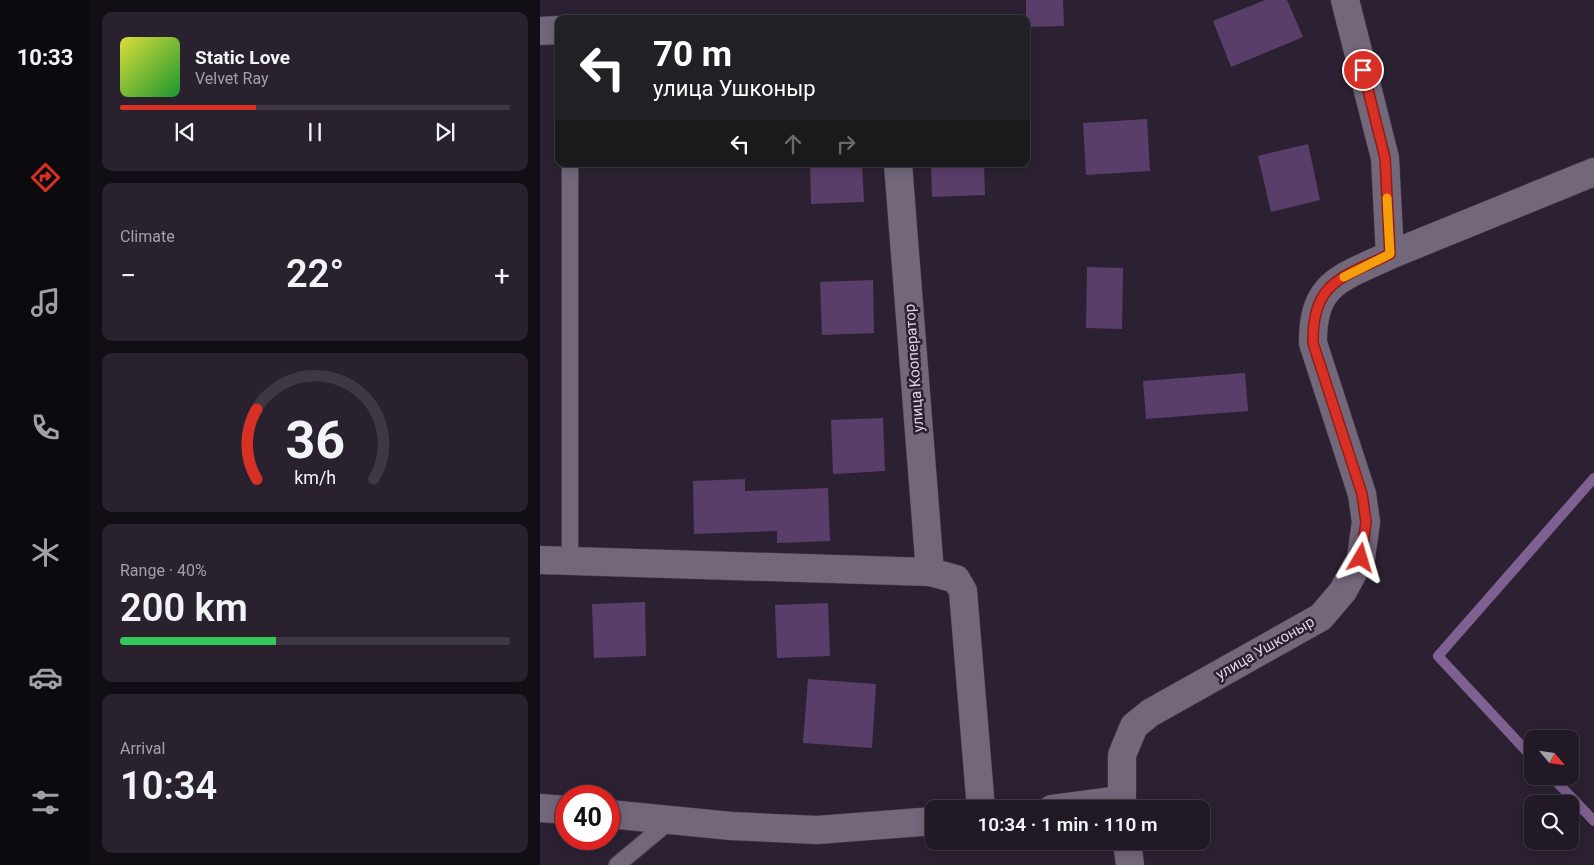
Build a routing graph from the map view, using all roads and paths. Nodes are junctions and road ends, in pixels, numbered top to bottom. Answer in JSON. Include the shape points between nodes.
{"nodes":[{"id":1,"x":1345,"y":0,"type":"edge"},
{"id":2,"x":555,"y":30,"type":"edge"},
{"id":3,"x":540,"y":31,"type":"edge"},
{"id":4,"x":570,"y":167,"type":"edge"},
{"id":5,"x":898,"y":167,"type":"edge"},
{"id":6,"x":1594,"y":172,"type":"edge"},
{"id":7,"x":1390,"y":254,"type":"junction"},
{"id":8,"x":540,"y":560,"type":"edge"},
{"id":9,"x":570,"y":562,"type":"junction"},
{"id":10,"x":930,"y":572,"type":"junction"},
{"id":11,"x":980,"y":800,"type":"edge"},
{"id":12,"x":1121,"y":800,"type":"edge"},
{"id":13,"x":540,"y":808,"type":"edge"},
{"id":14,"x":555,"y":809,"type":"edge"},
{"id":15,"x":620,"y":815,"type":"edge"},
{"id":16,"x":671,"y":820,"type":"junction"},
{"id":17,"x":925,"y":822,"type":"edge"},
{"id":18,"x":1128,"y":850,"type":"edge"},
{"id":19,"x":617,"y":865,"type":"edge"},
{"id":20,"x":1130,"y":865,"type":"edge"}],
"edges":[{"from":1,"to":7,"type":"street","via":[[1385,158]]},
{"from":2,"to":3,"type":"street"},
{"from":4,"to":9,"type":"lane"},
{"from":5,"to":10,"type":"street","name":"улица Кооператор"},
{"from":6,"to":7,"type":"street","name":"улица Ушконыр"},
{"from":7,"to":12,"type":"street","name":"улица Ушконыр","via":[[1334,282],[1319,301],[1312,320],[1313,343],[1362,494],[1366,522],[1361,558],[1344,591],[1321,616],[1150,713],[1134,726],[1122,755]]},
{"from":8,"to":9,"type":"street"},
{"from":9,"to":10,"type":"street"},
{"from":10,"to":11,"type":"street","via":[[956,579],[962,591]]},
{"from":13,"to":14,"type":"street"},
{"from":15,"to":16,"type":"street"},
{"from":16,"to":17,"type":"street","via":[[817,830]]},
{"from":16,"to":19,"type":"lane"},
{"from":18,"to":20,"type":"street"}]}
